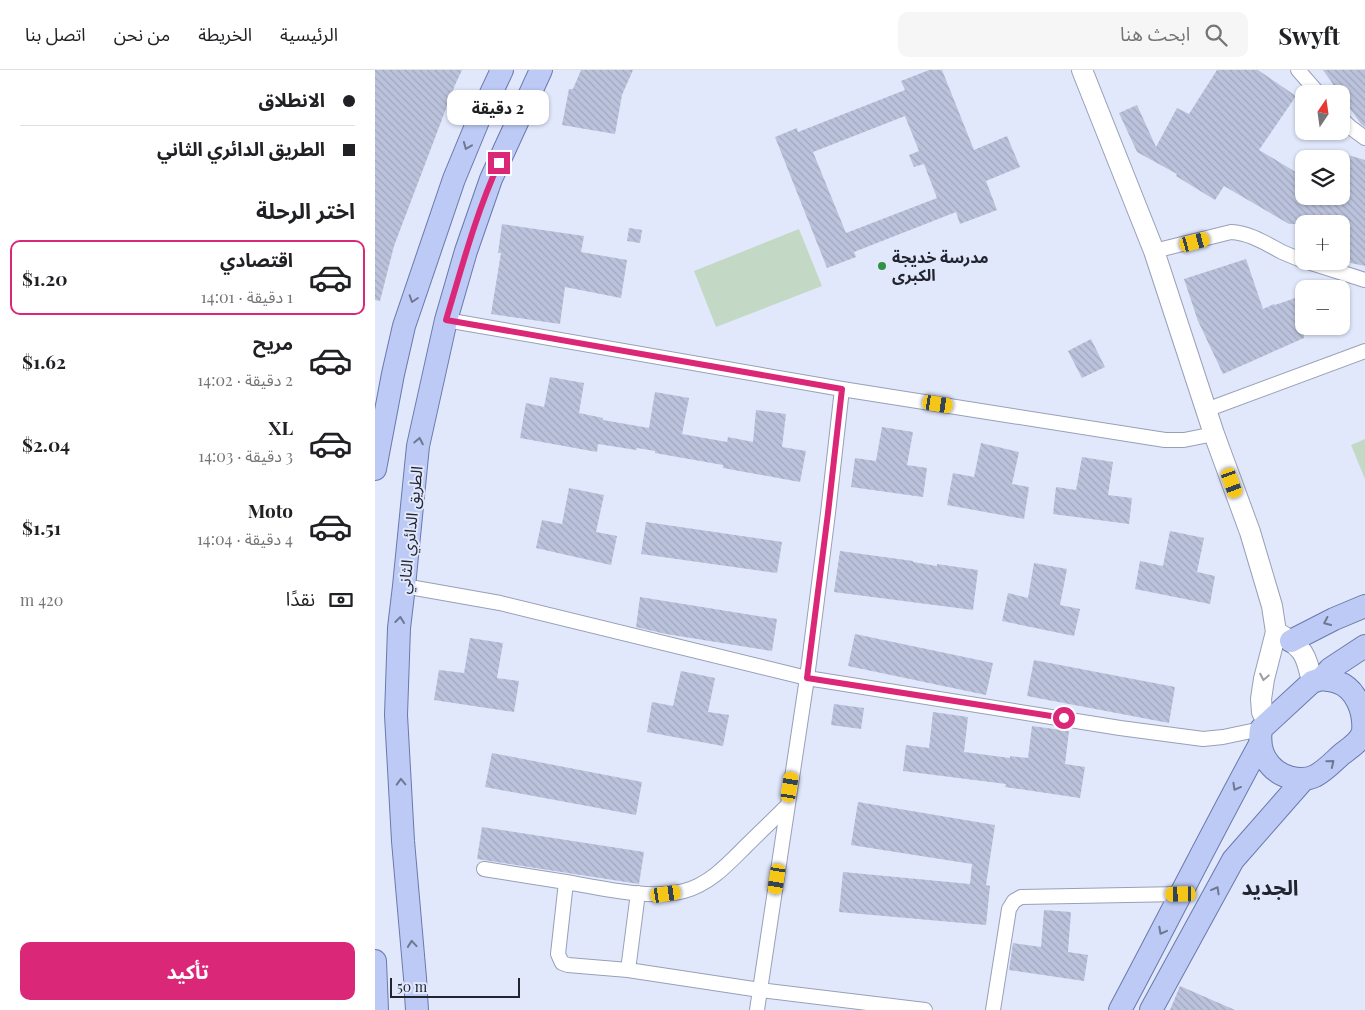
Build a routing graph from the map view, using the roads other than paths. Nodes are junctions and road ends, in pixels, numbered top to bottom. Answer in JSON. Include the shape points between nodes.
{"nodes":[{"id":1,"x":502,"y":70,"type":"edge"},
{"id":2,"x":541,"y":70,"type":"edge"},
{"id":3,"x":1082,"y":70,"type":"edge"},
{"id":4,"x":1297,"y":70,"type":"edge"},
{"id":5,"x":1311,"y":85,"type":"edge"},
{"id":6,"x":1350,"y":127,"type":"edge"},
{"id":7,"x":1365,"y":138,"type":"edge"},
{"id":8,"x":1154,"y":251,"type":"junction"},
{"id":9,"x":1295,"y":257,"type":"edge"},
{"id":10,"x":1333,"y":270,"type":"edge"},
{"id":11,"x":1365,"y":280,"type":"edge"},
{"id":12,"x":446,"y":320,"type":"junction"},
{"id":13,"x":1365,"y":351,"type":"edge"},
{"id":14,"x":842,"y":389,"type":"junction"},
{"id":15,"x":1206,"y":410,"type":"junction"},
{"id":16,"x":1214,"y":434,"type":"junction"},
{"id":17,"x":375,"y":468,"type":"edge"},
{"id":18,"x":404,"y":586,"type":"junction"},
{"id":19,"x":1365,"y":606,"type":"edge"},
{"id":20,"x":1284,"y":636,"type":"junction"},
{"id":21,"x":1365,"y":646,"type":"edge"},
{"id":22,"x":807,"y":678,"type":"junction"},
{"id":23,"x":1317,"y":681,"type":"junction"},
{"id":24,"x":1364,"y":731,"type":"edge"},
{"id":25,"x":1263,"y":732,"type":"junction"},
{"id":26,"x":1304,"y":779,"type":"junction"},
{"id":27,"x":788,"y":805,"type":"junction"},
{"id":28,"x":484,"y":869,"type":"dead end"},
{"id":29,"x":566,"y":882,"type":"junction"},
{"id":30,"x":638,"y":893,"type":"junction"},
{"id":31,"x":1181,"y":894,"type":"junction"},
{"id":32,"x":375,"y":962,"type":"edge"},
{"id":33,"x":628,"y":970,"type":"junction"},
{"id":34,"x":415,"y":978,"type":"junction"},
{"id":35,"x":760,"y":990,"type":"junction"},
{"id":36,"x":377,"y":1010,"type":"edge"},
{"id":37,"x":417,"y":1010,"type":"edge"},
{"id":38,"x":432,"y":1010,"type":"edge"},
{"id":39,"x":757,"y":1010,"type":"edge"},
{"id":40,"x":925,"y":1010,"type":"edge"},
{"id":41,"x":993,"y":1010,"type":"edge"},
{"id":42,"x":1120,"y":1010,"type":"edge"},
{"id":43,"x":1151,"y":1010,"type":"edge"}],
"edges":[{"from":1,"to":17,"type":"main road","one_way":true,"via":[[454,179],[404,326]]},
{"from":2,"to":12,"type":"main road","name":"الطريق الدائري الثاني","via":[[491,179]]},
{"from":3,"to":8,"type":"street"},
{"from":4,"to":5,"type":"street"},
{"from":6,"to":7,"type":"street"},
{"from":8,"to":9,"type":"street","via":[[1241,232]]},
{"from":8,"to":15,"type":"street"},
{"from":10,"to":11,"type":"street"},
{"from":12,"to":14,"type":"street"},
{"from":18,"to":12,"type":"main road","name":"الطريق الدائري الثاني","one_way":true,"via":[[418,446]]},
{"from":13,"to":15,"type":"street"},
{"from":14,"to":16,"type":"street","via":[[1165,440]]},
{"from":14,"to":22,"type":"street"},
{"from":15,"to":16,"type":"street"},
{"from":16,"to":20,"type":"street"},
{"from":18,"to":22,"type":"street","via":[[500,603]]},
{"from":34,"to":18,"type":"main road","name":"الطريق الدائري الثاني","one_way":true,"via":[[396,715]]},
{"from":19,"to":20,"type":"main road","one_way":true},
{"from":20,"to":23,"type":"street","via":[[1300,649]]},
{"from":20,"to":25,"type":"street","one_way":true,"via":[[1264,679],[1261,699]]},
{"from":21,"to":23,"type":"main road"},
{"from":22,"to":25,"type":"street","via":[[1203,739]]},
{"from":22,"to":27,"type":"street"},
{"from":23,"to":24,"type":"main road","via":[[1337,682],[1350,689],[1360,701],[1365,716]]},
{"from":23,"to":25,"type":"main road"},
{"from":26,"to":24,"type":"main road","one_way":true,"via":[[1315,776],[1358,742]]},
{"from":25,"to":26,"type":"main road","via":[[1265,759],[1275,771],[1289,778]]},
{"from":25,"to":31,"type":"main road","one_way":true},
{"from":43,"to":26,"type":"main road","one_way":true,"via":[[1233,860]]},
{"from":27,"to":30,"type":"street","via":[[719,873],[685,891]]},
{"from":27,"to":35,"type":"street"},
{"from":28,"to":29,"type":"street"},
{"from":29,"to":30,"type":"street"},
{"from":29,"to":33,"type":"street","via":[[558,954],[562,963]]},
{"from":30,"to":33,"type":"street"},
{"from":31,"to":41,"type":"street","via":[[1021,897],[1014,901],[1009,909]]},
{"from":31,"to":42,"type":"main road","one_way":true},
{"from":32,"to":36,"type":"main road"},
{"from":33,"to":35,"type":"street"},
{"from":34,"to":37,"type":"main road","name":"الطريق الدائري الثاني"},
{"from":34,"to":38,"type":"main road"},
{"from":35,"to":39,"type":"street"},
{"from":35,"to":40,"type":"street"}]}
